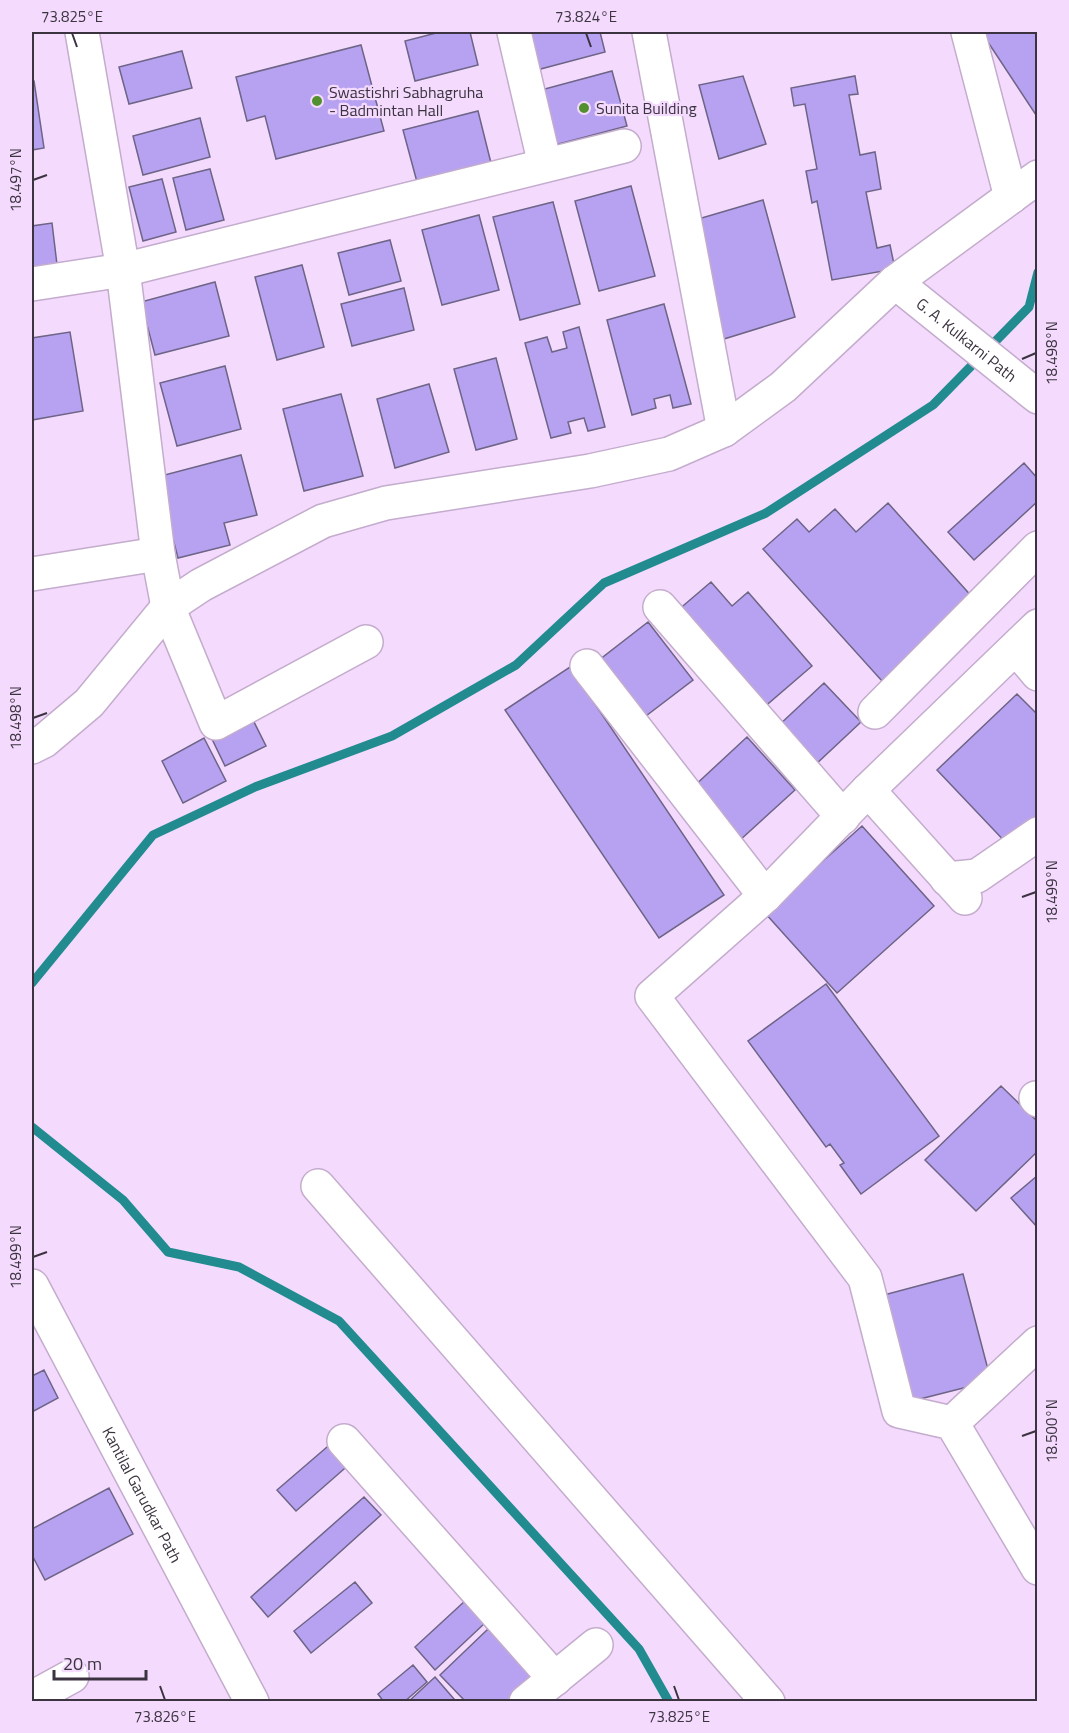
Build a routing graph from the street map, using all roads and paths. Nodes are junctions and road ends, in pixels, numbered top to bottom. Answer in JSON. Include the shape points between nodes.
{"nodes":[{"id":1,"x":82,"y":32,"type":"edge"},
{"id":2,"x":514,"y":32,"type":"edge"},
{"id":3,"x":649,"y":32,"type":"edge"},
{"id":4,"x":968,"y":32,"type":"edge"},
{"id":5,"x":624,"y":146,"type":"dead end"},
{"id":6,"x":545,"y":165,"type":"junction"},
{"id":7,"x":1038,"y":177,"type":"edge"},
{"id":8,"x":1011,"y":197,"type":"junction"},
{"id":9,"x":123,"y":270,"type":"junction"},
{"id":10,"x":895,"y":282,"type":"junction"},
{"id":11,"x":32,"y":284,"type":"edge"},
{"id":12,"x":1036,"y":394,"type":"edge"},
{"id":13,"x":724,"y":430,"type":"junction"},
{"id":14,"x":1038,"y":548,"type":"edge"},
{"id":15,"x":158,"y":554,"type":"junction"},
{"id":16,"x":32,"y":574,"type":"edge"},
{"id":17,"x":168,"y":607,"type":"junction"},
{"id":18,"x":660,"y":607,"type":"dead end"},
{"id":19,"x":1027,"y":637,"type":"edge"},
{"id":20,"x":366,"y":642,"type":"dead end"},
{"id":21,"x":587,"y":666,"type":"dead end"},
{"id":22,"x":1038,"y":674,"type":"edge"},
{"id":23,"x":875,"y":712,"type":"dead end"},
{"id":24,"x":32,"y":747,"type":"edge"},
{"id":25,"x":868,"y":790,"type":"junction"},
{"id":26,"x":843,"y":817,"type":"junction"},
{"id":27,"x":1038,"y":834,"type":"edge"},
{"id":28,"x":765,"y":896,"type":"junction"},
{"id":29,"x":318,"y":1186,"type":"dead end"},
{"id":30,"x":32,"y":1286,"type":"edge"},
{"id":31,"x":1038,"y":1343,"type":"edge"},
{"id":32,"x":952,"y":1423,"type":"junction"},
{"id":33,"x":344,"y":1441,"type":"dead end"},
{"id":34,"x":1038,"y":1568,"type":"edge"},
{"id":35,"x":596,"y":1645,"type":"dead end"},
{"id":36,"x":72,"y":1676,"type":"dead end"},
{"id":37,"x":555,"y":1679,"type":"junction"},
{"id":38,"x":32,"y":1698,"type":"edge"},
{"id":39,"x":252,"y":1701,"type":"edge"},
{"id":40,"x":526,"y":1701,"type":"edge"},
{"id":41,"x":768,"y":1701,"type":"edge"}],
"edges":[{"from":1,"to":9,"type":"street"},
{"from":2,"to":6,"type":"street"},
{"from":3,"to":13,"type":"street"},
{"from":4,"to":8,"type":"street"},
{"from":5,"to":6,"type":"street"},
{"from":6,"to":9,"type":"street"},
{"from":7,"to":8,"type":"street"},
{"from":8,"to":10,"type":"street"},
{"from":9,"to":11,"type":"street"},
{"from":9,"to":15,"type":"street"},
{"from":10,"to":12,"type":"street","name":"G. A. Kulkarni Path"},
{"from":10,"to":13,"type":"street","via":[[783,387]]},
{"from":13,"to":17,"type":"street","via":[[669,454],[590,471],[386,502],[323,521],[201,585]]},
{"from":14,"to":23,"type":"street"},
{"from":15,"to":16,"type":"street"},
{"from":15,"to":17,"type":"street"},
{"from":17,"to":20,"type":"street","via":[[216,723]]},
{"from":17,"to":24,"type":"street","via":[[89,703]]},
{"from":18,"to":26,"type":"street"},
{"from":19,"to":22,"type":"street"},
{"from":19,"to":25,"type":"street"},
{"from":21,"to":28,"type":"street"},
{"from":25,"to":26,"type":"street"},
{"from":25,"to":27,"type":"street","via":[[956,889]]},
{"from":26,"to":28,"type":"street"},
{"from":28,"to":32,"type":"street","via":[[652,996],[865,1278],[899,1411]]},
{"from":29,"to":41,"type":"street"},
{"from":30,"to":39,"type":"street","name":"Kantilal Garudkar Path"},
{"from":31,"to":32,"type":"street"},
{"from":32,"to":34,"type":"street"},
{"from":33,"to":37,"type":"street"},
{"from":35,"to":37,"type":"street"},
{"from":36,"to":38,"type":"street"},
{"from":37,"to":40,"type":"street"}]}
